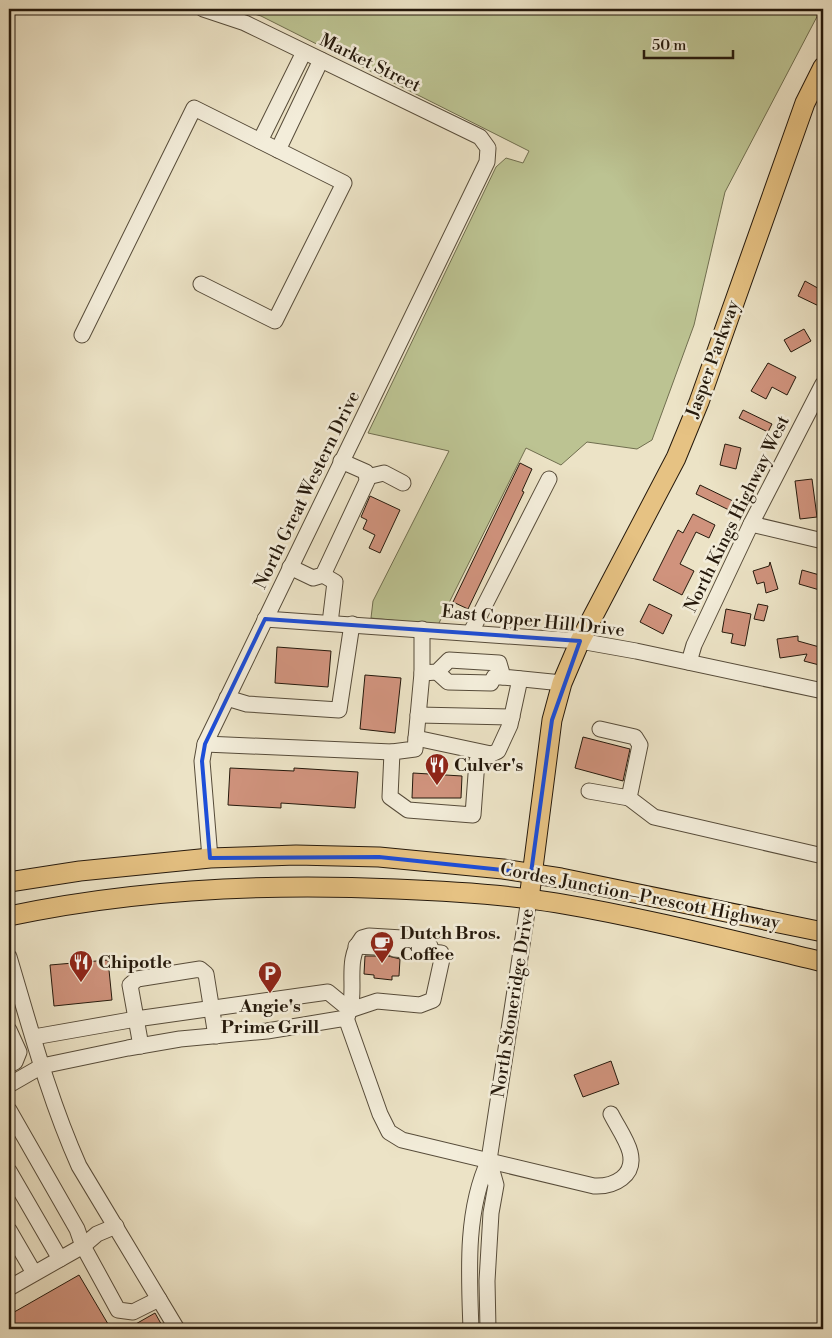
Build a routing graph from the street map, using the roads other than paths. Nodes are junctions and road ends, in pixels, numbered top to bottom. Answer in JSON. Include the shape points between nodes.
{"nodes":[{"id":1,"x":203,"y":9,"type":"edge"},
{"id":2,"x":304,"y":52,"type":"junction"},
{"id":3,"x":321,"y":60,"type":"junction"},
{"id":4,"x":823,"y":67,"type":"edge"},
{"id":5,"x":260,"y":140,"type":"junction"},
{"id":6,"x":488,"y":148,"type":"joint"},
{"id":7,"x":278,"y":150,"type":"junction"},
{"id":8,"x":201,"y":284,"type":"dead end"},
{"id":9,"x":82,"y":334,"type":"dead end"},
{"id":10,"x":822,"y":389,"type":"edge"},
{"id":11,"x":341,"y":461,"type":"junction"},
{"id":12,"x":367,"y":477,"type":"junction"},
{"id":13,"x":549,"y":479,"type":"dead end"},
{"id":14,"x":402,"y":483,"type":"dead end"},
{"id":15,"x":750,"y":524,"type":"junction"},
{"id":16,"x":823,"y":541,"type":"edge"},
{"id":17,"x":290,"y":567,"type":"junction"},
{"id":18,"x":322,"y":575,"type":"junction"},
{"id":19,"x":265,"y":619,"type":"junction"},
{"id":20,"x":330,"y":623,"type":"junction"},
{"id":21,"x":352,"y":624,"type":"junction"},
{"id":22,"x":422,"y":629,"type":"junction"},
{"id":23,"x":471,"y":632,"type":"junction"},
{"id":24,"x":580,"y":641,"type":"junction"},
{"id":25,"x":689,"y":662,"type":"junction"},
{"id":26,"x":430,"y":673,"type":"junction"},
{"id":27,"x":503,"y":677,"type":"junction"},
{"id":28,"x":520,"y":679,"type":"junction"},
{"id":29,"x":562,"y":683,"type":"junction"},
{"id":30,"x":823,"y":691,"type":"edge"},
{"id":31,"x":227,"y":698,"type":"junction"},
{"id":32,"x":418,"y":715,"type":"junction"},
{"id":33,"x":512,"y":717,"type":"junction"},
{"id":34,"x":600,"y":729,"type":"dead end"},
{"id":35,"x":205,"y":744,"type":"junction"},
{"id":36,"x":415,"y":744,"type":"junction"},
{"id":37,"x":392,"y":752,"type":"junction"},
{"id":38,"x":491,"y":754,"type":"junction"},
{"id":39,"x":589,"y":791,"type":"dead end"},
{"id":40,"x":629,"y":798,"type":"junction"},
{"id":41,"x":823,"y":856,"type":"edge"},
{"id":42,"x":210,"y":858,"type":"junction"},
{"id":43,"x":531,"y":873,"type":"junction"},
{"id":44,"x":9,"y":882,"type":"edge"},
{"id":45,"x":529,"y":899,"type":"junction"},
{"id":46,"x":9,"y":916,"type":"edge"},
{"id":47,"x":823,"y":932,"type":"edge"},
{"id":48,"x":375,"y":944,"type":"dead end"},
{"id":49,"x":356,"y":946,"type":"junction"},
{"id":50,"x":394,"y":949,"type":"dead end"},
{"id":51,"x":436,"y":949,"type":"junction"},
{"id":52,"x":9,"y":957,"type":"edge"},
{"id":53,"x":823,"y":962,"type":"edge"},
{"id":54,"x":211,"y":1008,"type":"junction"},
{"id":55,"x":348,"y":1014,"type":"junction"},
{"id":56,"x":136,"y":1019,"type":"junction"},
{"id":57,"x":9,"y":1030,"type":"edge"},
{"id":58,"x":216,"y":1036,"type":"junction"},
{"id":59,"x":34,"y":1037,"type":"junction"},
{"id":60,"x":141,"y":1046,"type":"junction"},
{"id":61,"x":9,"y":1065,"type":"edge"},
{"id":62,"x":42,"y":1066,"type":"junction"},
{"id":63,"x":9,"y":1085,"type":"edge"},
{"id":64,"x":9,"y":1110,"type":"edge"},
{"id":65,"x":610,"y":1114,"type":"dead end"},
{"id":66,"x":489,"y":1160,"type":"junction"},
{"id":67,"x":9,"y":1171,"type":"edge"},
{"id":68,"x":116,"y":1226,"type":"junction"},
{"id":69,"x":9,"y":1230,"type":"edge"},
{"id":70,"x":83,"y":1246,"type":"junction"},
{"id":71,"x":60,"y":1259,"type":"junction"},
{"id":72,"x":34,"y":1273,"type":"junction"},
{"id":73,"x":9,"y":1288,"type":"edge"},
{"id":74,"x":159,"y":1299,"type":"junction"},
{"id":75,"x":177,"y":1329,"type":"edge"},
{"id":76,"x":471,"y":1329,"type":"edge"},
{"id":77,"x":488,"y":1329,"type":"edge"}],
"edges":[{"from":1,"to":2,"type":"street","name":"Market Street","via":[[245,23]]},
{"from":2,"to":3,"type":"street","name":"Market Street"},
{"from":2,"to":5,"type":"street"},
{"from":3,"to":6,"type":"street","name":"Market Street","via":[[480,137]]},
{"from":3,"to":7,"type":"street"},
{"from":4,"to":24,"type":"main road","name":"Jasper Parkway","via":[[805,103],[676,458]]},
{"from":5,"to":7,"type":"street"},
{"from":5,"to":9,"type":"street","via":[[194,108]]},
{"from":6,"to":11,"type":"street","name":"North Great Western Drive","via":[[486,162]]},
{"from":7,"to":8,"type":"street","via":[[344,183],[274,321]]},
{"from":10,"to":15,"type":"street","name":"North Kings Highway West"},
{"from":11,"to":12,"type":"street","via":[[366,472]]},
{"from":11,"to":17,"type":"street","name":"North Great Western Drive"},
{"from":12,"to":14,"type":"street","via":[[384,473]]},
{"from":12,"to":18,"type":"street"},
{"from":13,"to":23,"type":"street"},
{"from":15,"to":16,"type":"street"},
{"from":15,"to":25,"type":"street","name":"North Kings Highway West"},
{"from":17,"to":18,"type":"street","via":[[313,578]]},
{"from":17,"to":19,"type":"street","name":"North Great Western Drive"},
{"from":18,"to":20,"type":"street","via":[[335,582]]},
{"from":19,"to":20,"type":"street","name":"East Copper Hill Drive"},
{"from":19,"to":31,"type":"street","name":"North Great Western Drive"},
{"from":20,"to":21,"type":"street","name":"East Copper Hill Drive"},
{"from":21,"to":22,"type":"street","name":"East Copper Hill Drive"},
{"from":21,"to":31,"type":"street","via":[[339,710],[247,704]]},
{"from":22,"to":23,"type":"street","name":"East Copper Hill Drive"},
{"from":22,"to":26,"type":"street"},
{"from":23,"to":24,"type":"street","name":"East Copper Hill Drive"},
{"from":24,"to":25,"type":"street","name":"East Copper Hill Drive"},
{"from":24,"to":29,"type":"main road","name":"North Stoneridge Drive"},
{"from":25,"to":30,"type":"street","name":"East Copper Hill Drive"},
{"from":26,"to":27,"type":"street","via":[[448,682],[491,683],[494,677]]},
{"from":26,"to":27,"type":"street","via":[[449,660],[491,662],[499,663]]},
{"from":26,"to":32,"type":"street"},
{"from":27,"to":28,"type":"street"},
{"from":28,"to":29,"type":"street"},
{"from":28,"to":33,"type":"street"},
{"from":29,"to":43,"type":"main road","name":"North Stoneridge Drive","via":[[552,720]]},
{"from":31,"to":35,"type":"street","name":"North Great Western Drive"},
{"from":32,"to":33,"type":"street"},
{"from":32,"to":36,"type":"street"},
{"from":33,"to":38,"type":"street","via":[[498,750]]},
{"from":34,"to":40,"type":"street","via":[[635,737],[640,745]]},
{"from":35,"to":37,"type":"street"},
{"from":35,"to":42,"type":"street","name":"North Great Western Drive","via":[[202,761]]},
{"from":36,"to":37,"type":"street"},
{"from":36,"to":38,"type":"street"},
{"from":37,"to":38,"type":"street","via":[[390,798],[408,810],[473,815],[478,761]]},
{"from":39,"to":40,"type":"street"},
{"from":40,"to":41,"type":"street","via":[[654,817]]},
{"from":42,"to":43,"type":"main road","name":"Cordes Junction–Prescott Highway","via":[[379,857]]},
{"from":42,"to":44,"type":"main road","name":"Cordes Junction–Prescott Highway","via":[[80,871]]},
{"from":43,"to":45,"type":"main road","name":"North Stoneridge Drive"},
{"from":43,"to":47,"type":"main road","name":"Cordes Junction–Prescott Highway"},
{"from":45,"to":46,"type":"main road","name":"Cordes Junction–Prescott Highway","via":[[363,887],[243,887],[144,894],[65,904]]},
{"from":45,"to":53,"type":"main road","name":"Cordes Junction–Prescott Highway","via":[[652,922]]},
{"from":45,"to":66,"type":"street","name":"North Stoneridge Drive"},
{"from":48,"to":49,"type":"street"},
{"from":49,"to":51,"type":"street","via":[[362,938],[369,936],[419,939]]},
{"from":49,"to":55,"type":"street","via":[[352,952]]},
{"from":50,"to":51,"type":"street"},
{"from":51,"to":55,"type":"street","via":[[442,959],[433,1000],[420,1005],[377,1001]]},
{"from":52,"to":59,"type":"street"},
{"from":54,"to":55,"type":"street","via":[[328,992]]},
{"from":54,"to":56,"type":"street"},
{"from":54,"to":56,"type":"street","via":[[206,974],[200,969],[137,979],[130,985]]},
{"from":54,"to":58,"type":"street"},
{"from":55,"to":58,"type":"street","via":[[267,1031]]},
{"from":55,"to":66,"type":"street","via":[[388,1132],[402,1140]]},
{"from":56,"to":59,"type":"street"},
{"from":56,"to":60,"type":"street"},
{"from":57,"to":61,"type":"street","via":[[19,1052],[15,1062]]},
{"from":58,"to":60,"type":"street"},
{"from":59,"to":62,"type":"street"},
{"from":60,"to":62,"type":"street"},
{"from":62,"to":63,"type":"street"},
{"from":62,"to":68,"type":"street","via":[[79,1166]]},
{"from":64,"to":70,"type":"street","via":[[77,1229]]},
{"from":65,"to":66,"type":"street","via":[[630,1151],[628,1171],[619,1182],[594,1186]]},
{"from":66,"to":76,"type":"street","name":"North Stoneridge Drive","via":[[478,1183],[473,1221]]},
{"from":66,"to":77,"type":"street","name":"North Stoneridge Drive","via":[[496,1185],[487,1281]]},
{"from":67,"to":71,"type":"street"},
{"from":68,"to":70,"type":"street","via":[[97,1234]]},
{"from":68,"to":74,"type":"street"},
{"from":69,"to":72,"type":"street"},
{"from":70,"to":71,"type":"street"},
{"from":70,"to":74,"type":"street","via":[[118,1310],[133,1312]]},
{"from":71,"to":72,"type":"street"},
{"from":72,"to":73,"type":"street"},
{"from":74,"to":75,"type":"street"}]}
